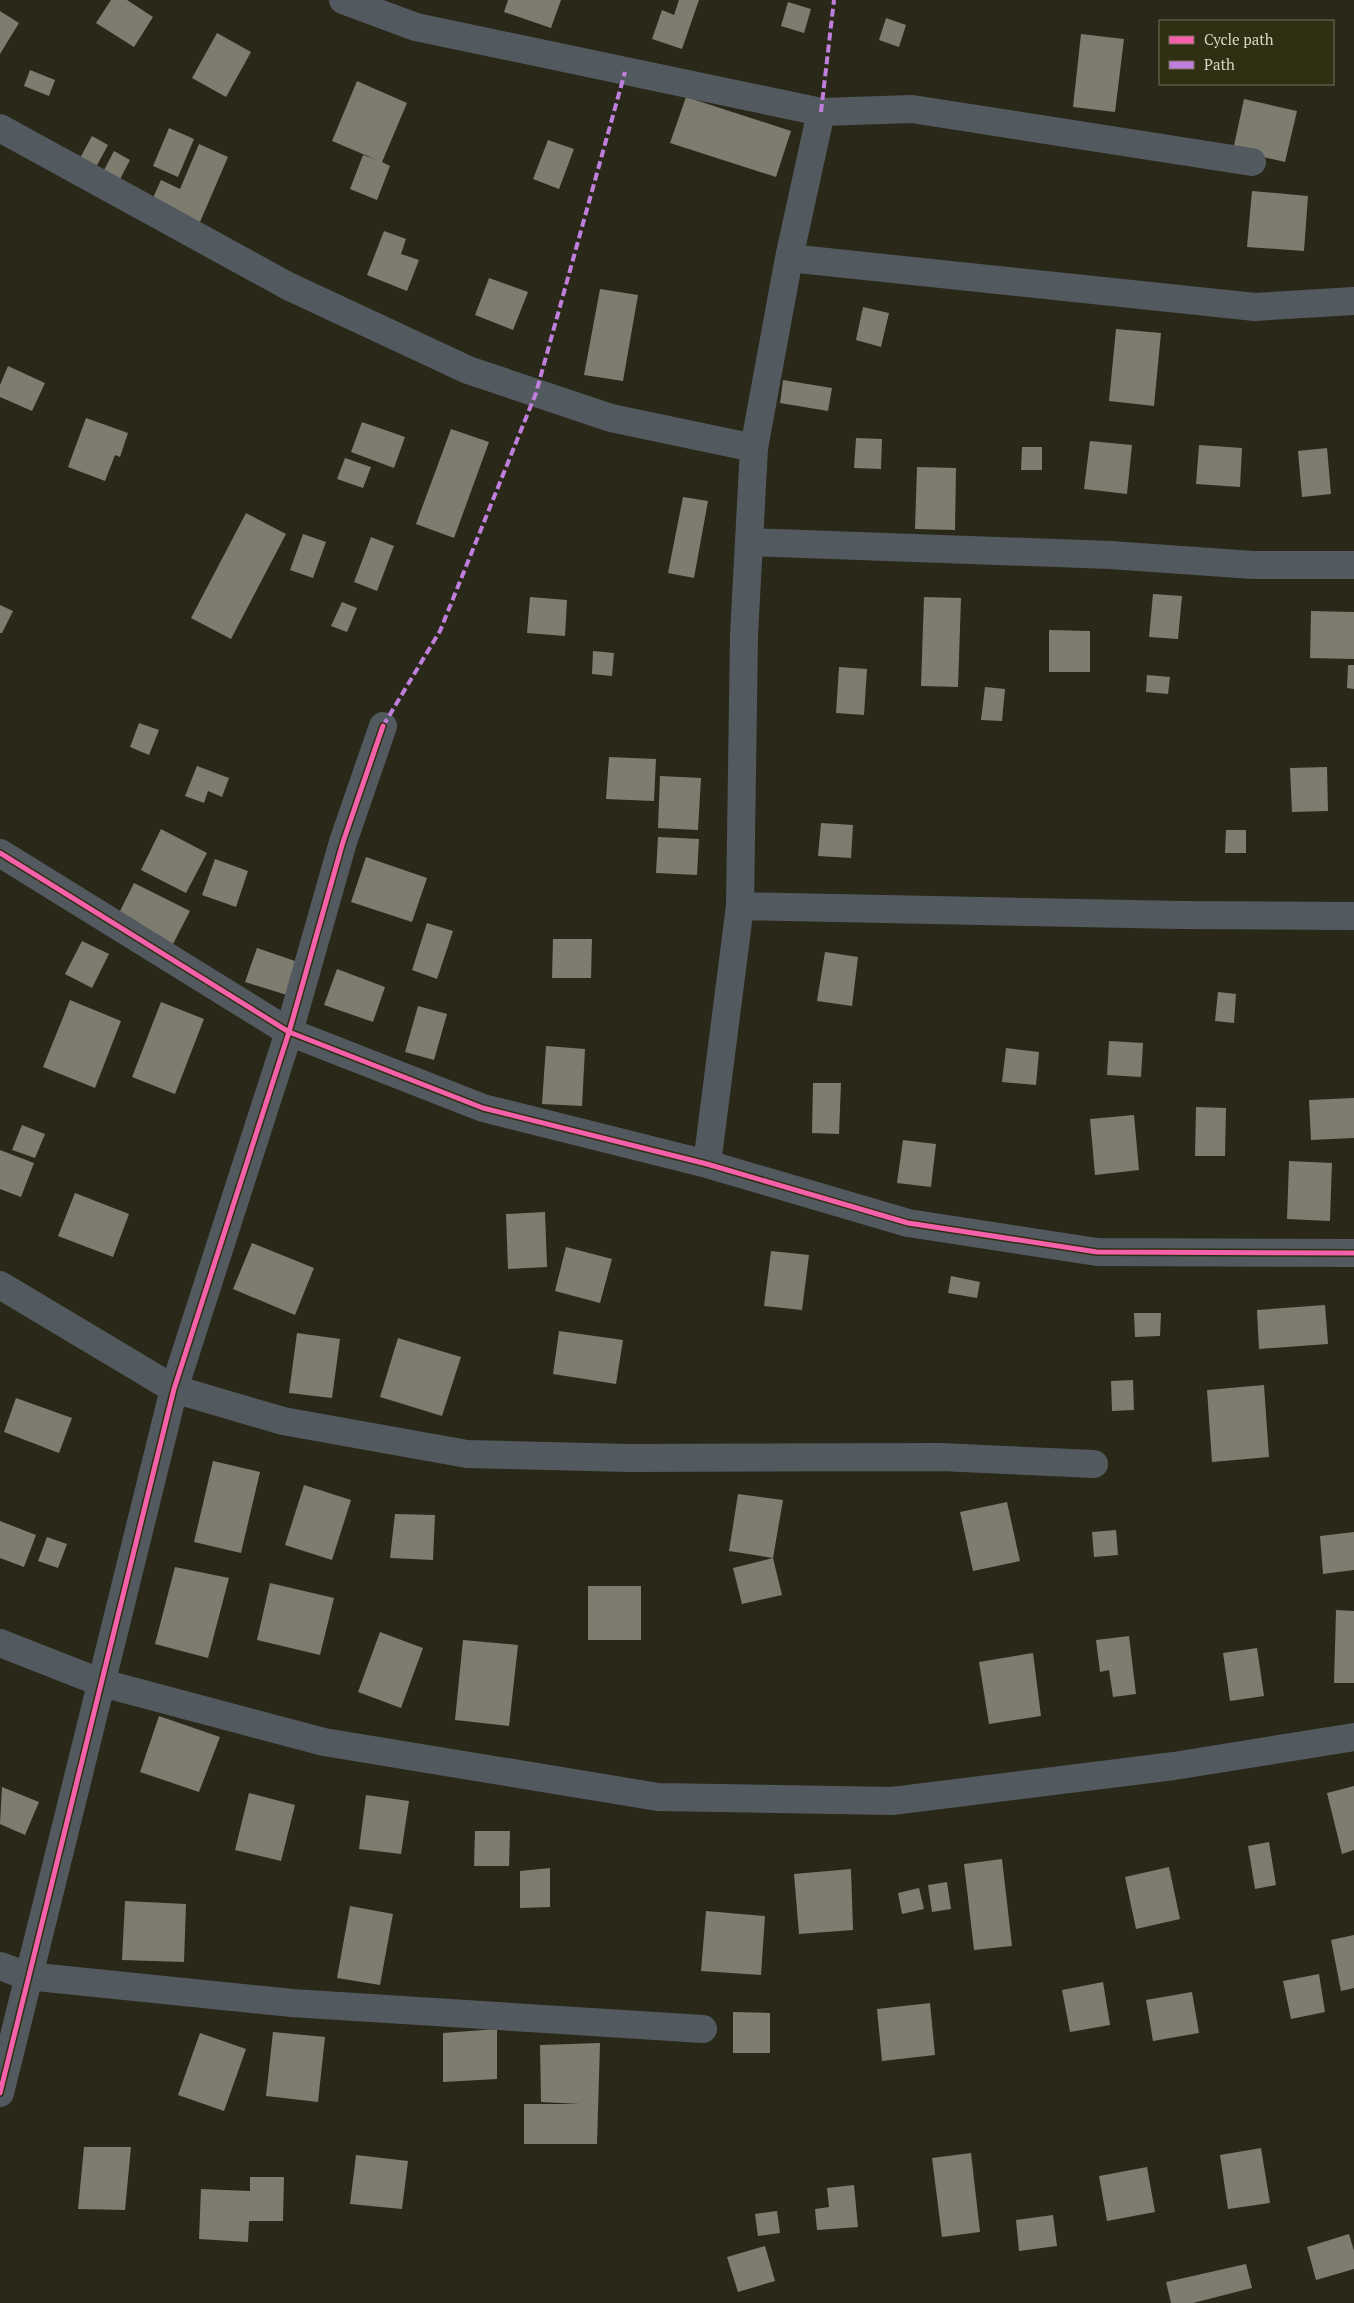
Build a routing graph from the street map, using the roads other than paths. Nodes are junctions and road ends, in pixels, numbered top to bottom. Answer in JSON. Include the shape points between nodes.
{"nodes":[{"id":1,"x":343,"y":0,"type":"edge"},
{"id":2,"x":821,"y":112,"type":"junction"},
{"id":3,"x":0,"y":128,"type":"edge"},
{"id":4,"x":1252,"y":162,"type":"dead end"},
{"id":5,"x":789,"y":258,"type":"junction"},
{"id":6,"x":1354,"y":301,"type":"edge"},
{"id":7,"x":754,"y":448,"type":"junction"},
{"id":8,"x":749,"y":542,"type":"junction"},
{"id":9,"x":1354,"y":565,"type":"edge"},
{"id":10,"x":383,"y":726,"type":"dead end"},
{"id":11,"x":0,"y":853,"type":"edge"},
{"id":12,"x":740,"y":906,"type":"junction"},
{"id":13,"x":1354,"y":916,"type":"edge"},
{"id":14,"x":289,"y":1032,"type":"junction"},
{"id":15,"x":707,"y":1164,"type":"junction"},
{"id":16,"x":1354,"y":1253,"type":"edge"},
{"id":17,"x":0,"y":1286,"type":"edge"},
{"id":18,"x":174,"y":1389,"type":"junction"},
{"id":19,"x":1094,"y":1464,"type":"dead end"},
{"id":20,"x":0,"y":1643,"type":"edge"},
{"id":21,"x":102,"y":1683,"type":"junction"},
{"id":22,"x":1354,"y":1737,"type":"edge"},
{"id":23,"x":0,"y":1966,"type":"edge"},
{"id":24,"x":27,"y":1976,"type":"junction"},
{"id":25,"x":703,"y":2029,"type":"dead end"},
{"id":26,"x":0,"y":2093,"type":"edge"}],
"edges":[{"from":1,"to":2,"type":"street","via":[[416,27]]},
{"from":2,"to":4,"type":"street","via":[[912,109]]},
{"from":2,"to":5,"type":"street"},
{"from":3,"to":7,"type":"street","via":[[288,286],[468,370],[611,418]]},
{"from":5,"to":6,"type":"street","via":[[1256,307]]},
{"from":5,"to":7,"type":"street"},
{"from":7,"to":8,"type":"street"},
{"from":8,"to":9,"type":"street","via":[[1110,555],[1253,565]]},
{"from":8,"to":12,"type":"street","via":[[744,635]]},
{"from":10,"to":14,"type":"street","via":[[343,842]]},
{"from":11,"to":14,"type":"street"},
{"from":12,"to":13,"type":"street"},
{"from":12,"to":15,"type":"street"},
{"from":14,"to":15,"type":"street","via":[[483,1108]]},
{"from":14,"to":18,"type":"street"},
{"from":15,"to":16,"type":"street","via":[[908,1223],[1097,1252]]},
{"from":17,"to":18,"type":"street"},
{"from":18,"to":19,"type":"street","via":[[283,1421],[467,1454],[628,1458],[940,1457]]},
{"from":18,"to":21,"type":"street"},
{"from":20,"to":21,"type":"street"},
{"from":21,"to":22,"type":"street","via":[[324,1742],[658,1797],[892,1801],[1174,1766]]},
{"from":21,"to":24,"type":"street"},
{"from":23,"to":24,"type":"street"},
{"from":24,"to":25,"type":"street","via":[[292,2003]]},
{"from":24,"to":26,"type":"street"}]}
